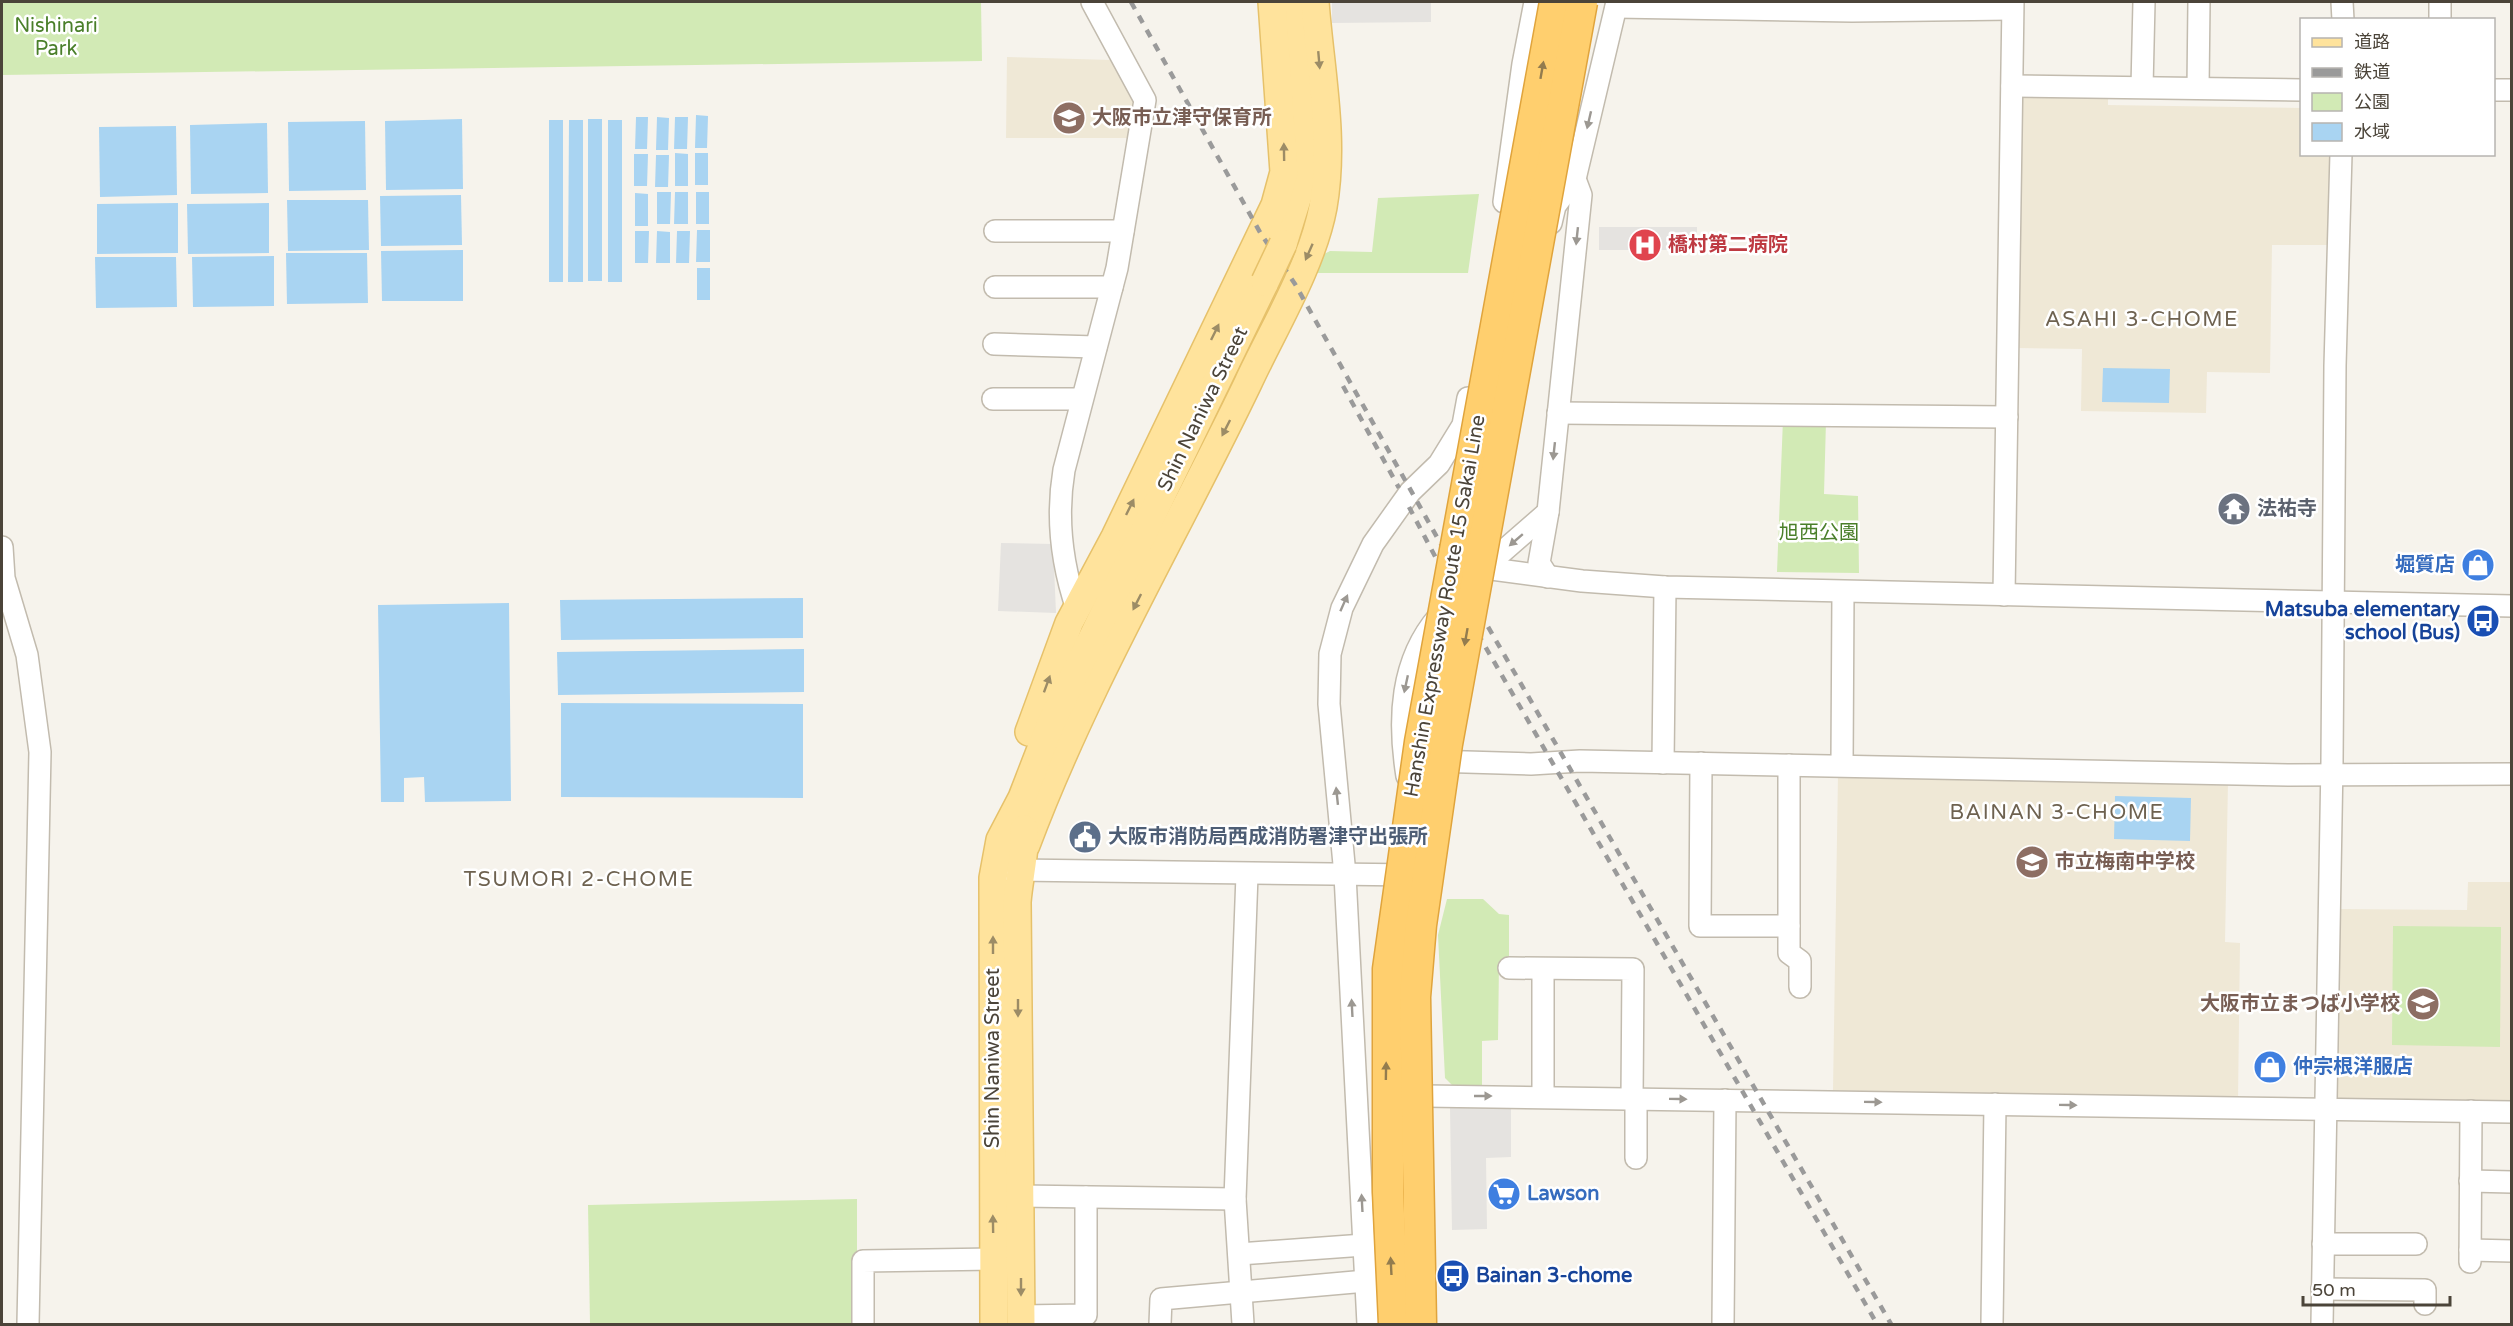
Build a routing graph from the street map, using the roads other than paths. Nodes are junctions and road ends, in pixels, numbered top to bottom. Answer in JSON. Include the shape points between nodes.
{"nodes":[{"id":1,"x":1092,"y":2,"type":"edge"},
{"id":2,"x":1272,"y":2,"type":"edge"},
{"id":3,"x":1293,"y":2,"type":"edge"},
{"id":4,"x":1315,"y":2,"type":"edge"},
{"id":5,"x":1535,"y":2,"type":"edge"},
{"id":6,"x":1555,"y":2,"type":"edge"},
{"id":7,"x":1582,"y":2,"type":"edge"},
{"id":8,"x":2144,"y":2,"type":"edge"},
{"id":9,"x":2199,"y":2,"type":"edge"},
{"id":10,"x":2342,"y":2,"type":"edge"},
{"id":11,"x":2440,"y":2,"type":"edge"},
{"id":12,"x":1608,"y":3,"type":"edge"},
{"id":13,"x":2013,"y":5,"type":"edge"},
{"id":14,"x":2343,"y":18,"type":"edge"},
{"id":15,"x":2440,"y":18,"type":"edge"},
{"id":16,"x":2012,"y":86,"type":"junction"},
{"id":17,"x":2142,"y":87,"type":"junction"},
{"id":18,"x":2198,"y":88,"type":"junction"},
{"id":19,"x":2300,"y":90,"type":"edge"},
{"id":20,"x":2495,"y":90,"type":"edge"},
{"id":21,"x":2511,"y":90,"type":"edge"},
{"id":22,"x":2341,"y":156,"type":"edge"},
{"id":23,"x":1508,"y":178,"type":"junction"},
{"id":24,"x":1575,"y":179,"type":"junction"},
{"id":25,"x":995,"y":231,"type":"dead end"},
{"id":26,"x":1123,"y":231,"type":"junction"},
{"id":27,"x":995,"y":287,"type":"dead end"},
{"id":28,"x":1112,"y":287,"type":"junction"},
{"id":29,"x":1528,"y":298,"type":"junction"},
{"id":30,"x":994,"y":344,"type":"dead end"},
{"id":31,"x":1096,"y":347,"type":"junction"},
{"id":32,"x":993,"y":399,"type":"dead end"},
{"id":33,"x":1082,"y":399,"type":"junction"},
{"id":34,"x":1558,"y":413,"type":"junction"},
{"id":35,"x":2007,"y":417,"type":"junction"},
{"id":36,"x":1548,"y":512,"type":"junction"},
{"id":37,"x":2,"y":547,"type":"edge"},
{"id":38,"x":1484,"y":568,"type":"junction"},
{"id":39,"x":1548,"y":577,"type":"junction"},
{"id":40,"x":1665,"y":587,"type":"junction"},
{"id":41,"x":1843,"y":592,"type":"junction"},
{"id":42,"x":2004,"y":595,"type":"junction"},
{"id":43,"x":2333,"y":603,"type":"junction"},
{"id":44,"x":2507,"y":604,"type":"edge"},
{"id":45,"x":1077,"y":609,"type":"junction"},
{"id":46,"x":1404,"y":760,"type":"junction"},
{"id":47,"x":1664,"y":763,"type":"junction"},
{"id":48,"x":1701,"y":763,"type":"junction"},
{"id":49,"x":1789,"y":765,"type":"junction"},
{"id":50,"x":1842,"y":765,"type":"junction"},
{"id":51,"x":2332,"y":774,"type":"junction"},
{"id":52,"x":2511,"y":774,"type":"edge"},
{"id":53,"x":1013,"y":843,"type":"junction"},
{"id":54,"x":1007,"y":870,"type":"junction"},
{"id":55,"x":1246,"y":875,"type":"junction"},
{"id":56,"x":1345,"y":875,"type":"junction"},
{"id":57,"x":1424,"y":875,"type":"junction"},
{"id":58,"x":1789,"y":926,"type":"junction"},
{"id":59,"x":1509,"y":968,"type":"dead end"},
{"id":60,"x":1543,"y":969,"type":"junction"},
{"id":61,"x":1800,"y":987,"type":"dead end"},
{"id":62,"x":1425,"y":1096,"type":"junction"},
{"id":63,"x":1543,"y":1096,"type":"junction"},
{"id":64,"x":1634,"y":1099,"type":"junction"},
{"id":65,"x":1725,"y":1100,"type":"junction"},
{"id":66,"x":1995,"y":1104,"type":"junction"},
{"id":67,"x":2325,"y":1108,"type":"junction"},
{"id":68,"x":2471,"y":1111,"type":"junction"},
{"id":69,"x":2511,"y":1112,"type":"edge"},
{"id":70,"x":1636,"y":1158,"type":"dead end"},
{"id":71,"x":2470,"y":1181,"type":"junction"},
{"id":72,"x":2511,"y":1182,"type":"edge"},
{"id":73,"x":1020,"y":1196,"type":"junction"},
{"id":74,"x":1086,"y":1197,"type":"junction"},
{"id":75,"x":1235,"y":1199,"type":"junction"},
{"id":76,"x":2323,"y":1244,"type":"junction"},
{"id":77,"x":2416,"y":1244,"type":"dead end"},
{"id":78,"x":1364,"y":1245,"type":"junction"},
{"id":79,"x":2511,"y":1251,"type":"edge"},
{"id":80,"x":1239,"y":1254,"type":"junction"},
{"id":81,"x":994,"y":1259,"type":"junction"},
{"id":82,"x":1366,"y":1281,"type":"junction"},
{"id":83,"x":2322,"y":1289,"type":"junction"},
{"id":84,"x":1241,"y":1292,"type":"junction"},
{"id":85,"x":2425,"y":1304,"type":"dead end"},
{"id":86,"x":1021,"y":1320,"type":"edge"},
{"id":87,"x":28,"y":1324,"type":"edge"},
{"id":88,"x":863,"y":1324,"type":"edge"},
{"id":89,"x":994,"y":1324,"type":"edge"},
{"id":90,"x":1160,"y":1324,"type":"edge"},
{"id":91,"x":1244,"y":1324,"type":"edge"},
{"id":92,"x":1368,"y":1324,"type":"edge"},
{"id":93,"x":1394,"y":1324,"type":"edge"},
{"id":94,"x":1421,"y":1324,"type":"edge"},
{"id":95,"x":1431,"y":1324,"type":"edge"},
{"id":96,"x":1723,"y":1324,"type":"edge"},
{"id":97,"x":1992,"y":1324,"type":"edge"},
{"id":98,"x":2322,"y":1324,"type":"edge"}],
"edges":[{"from":1,"to":26,"type":"street","via":[[1145,100]]},
{"from":45,"to":2,"type":"main road","one_way":true,"via":[[1275,205],[1284,172]]},
{"from":3,"to":53,"type":"main road","name":"Shin Naniwa Street","bridge":true,"via":[[1302,183],[1283,244],[1051,723],[1022,798]]},
{"from":4,"to":53,"type":"main road","one_way":true,"via":[[1329,150],[1317,235],[1233,414],[1049,783]]},
{"from":5,"to":23,"type":"street","via":[[1522,64]]},
{"from":93,"to":6,"type":"highway","name":"Hanshin Expressway Route 15 Sakai Line","one_way":true,"bridge":true,"via":[[1387,1168],[1388,969],[1420,742]]},
{"from":7,"to":29,"type":"highway","name":"Hanshin Expressway Route 15 Sakai Line","bridge":true},
{"from":8,"to":17,"type":"street"},
{"from":9,"to":18,"type":"street"},
{"from":10,"to":14,"type":"street"},
{"from":11,"to":15,"type":"street"},
{"from":12,"to":13,"type":"street","via":[[1852,11]]},
{"from":12,"to":24,"type":"street","one_way":true},
{"from":12,"to":29,"type":"highway","bridge":true},
{"from":13,"to":16,"type":"street"},
{"from":16,"to":17,"type":"street"},
{"from":16,"to":35,"type":"street"},
{"from":17,"to":18,"type":"street"},
{"from":18,"to":19,"type":"street"},
{"from":20,"to":21,"type":"street"},
{"from":22,"to":43,"type":"street"},
{"from":23,"to":24,"type":"street"},
{"from":56,"to":23,"type":"street","one_way":true,"via":[[1329,687],[1335,631],[1373,544],[1410,492],[1439,464],[1463,425]]},
{"from":24,"to":34,"type":"street","one_way":true,"via":[[1581,195]]},
{"from":24,"to":38,"type":"street","via":[[1555,206]]},
{"from":25,"to":26,"type":"street"},
{"from":26,"to":28,"type":"street"},
{"from":27,"to":28,"type":"street"},
{"from":28,"to":31,"type":"street"},
{"from":29,"to":94,"type":"highway","name":"Hanshin Expressway Route 15 Sakai Line","one_way":true,"bridge":true,"via":[[1446,744],[1421,925],[1415,997]]},
{"from":30,"to":31,"type":"street"},
{"from":31,"to":33,"type":"street"},
{"from":32,"to":33,"type":"street"},
{"from":33,"to":45,"type":"street","via":[[1058,501],[1065,573]]},
{"from":34,"to":35,"type":"street"},
{"from":34,"to":36,"type":"street","one_way":true},
{"from":35,"to":42,"type":"street"},
{"from":36,"to":38,"type":"street","one_way":true},
{"from":36,"to":39,"type":"street","via":[[1539,563]]},
{"from":37,"to":87,"type":"street","via":[[4,579],[27,656],[40,752]]},
{"from":38,"to":39,"type":"street"},
{"from":38,"to":46,"type":"street","one_way":true,"via":[[1431,626],[1413,657],[1402,721]]},
{"from":39,"to":40,"type":"street"},
{"from":40,"to":41,"type":"street"},
{"from":40,"to":47,"type":"street"},
{"from":41,"to":42,"type":"street"},
{"from":41,"to":50,"type":"street"},
{"from":42,"to":43,"type":"street"},
{"from":43,"to":44,"type":"street"},
{"from":43,"to":51,"type":"street"},
{"from":53,"to":45,"type":"main road","one_way":true,"via":[[1016,769]]},
{"from":46,"to":47,"type":"street"},
{"from":46,"to":57,"type":"street"},
{"from":47,"to":48,"type":"street"},
{"from":48,"to":49,"type":"street"},
{"from":48,"to":58,"type":"street","via":[[1700,926]]},
{"from":49,"to":50,"type":"street"},
{"from":49,"to":58,"type":"street"},
{"from":50,"to":51,"type":"street"},
{"from":51,"to":52,"type":"street"},
{"from":51,"to":67,"type":"street"},
{"from":53,"to":54,"type":"main road","name":"Shin Naniwa Street"},
{"from":54,"to":55,"type":"street"},
{"from":54,"to":73,"type":"main road","name":"Shin Naniwa Street","one_way":true},
{"from":81,"to":54,"type":"main road","name":"Shin Naniwa Street","one_way":true,"via":[[992,1083]]},
{"from":55,"to":56,"type":"street"},
{"from":55,"to":75,"type":"street"},
{"from":56,"to":57,"type":"street"},
{"from":78,"to":56,"type":"street","one_way":true},
{"from":57,"to":62,"type":"street"},
{"from":58,"to":61,"type":"street","via":[[1789,952],[1800,961]]},
{"from":59,"to":60,"type":"street"},
{"from":60,"to":63,"type":"street"},
{"from":60,"to":64,"type":"street","via":[[1633,969]]},
{"from":62,"to":63,"type":"street","one_way":true},
{"from":62,"to":95,"type":"street"},
{"from":63,"to":64,"type":"street"},
{"from":64,"to":65,"type":"street","one_way":true},
{"from":64,"to":70,"type":"street"},
{"from":65,"to":66,"type":"street","one_way":true},
{"from":65,"to":96,"type":"street"},
{"from":66,"to":67,"type":"street","one_way":true},
{"from":66,"to":97,"type":"street"},
{"from":67,"to":68,"type":"street"},
{"from":67,"to":76,"type":"street"},
{"from":68,"to":69,"type":"street"},
{"from":68,"to":71,"type":"street"},
{"from":71,"to":72,"type":"street"},
{"from":71,"to":79,"type":"street","via":[[2470,1256]]},
{"from":73,"to":74,"type":"street"},
{"from":73,"to":86,"type":"main road","name":"Shin Naniwa Street","one_way":true},
{"from":74,"to":75,"type":"street"},
{"from":74,"to":86,"type":"street","via":[[1086,1315]]},
{"from":75,"to":80,"type":"street"},
{"from":76,"to":77,"type":"street"},
{"from":76,"to":83,"type":"street"},
{"from":78,"to":80,"type":"street"},
{"from":78,"to":82,"type":"street"},
{"from":80,"to":84,"type":"street"},
{"from":81,"to":88,"type":"street","via":[[863,1261]]},
{"from":81,"to":89,"type":"main road","name":"Shin Naniwa Street"},
{"from":82,"to":84,"type":"street"},
{"from":82,"to":92,"type":"street"},
{"from":83,"to":85,"type":"street","via":[[2425,1290]]},
{"from":83,"to":98,"type":"street"},
{"from":84,"to":90,"type":"street","via":[[1161,1299]]},
{"from":84,"to":91,"type":"street"}]}
